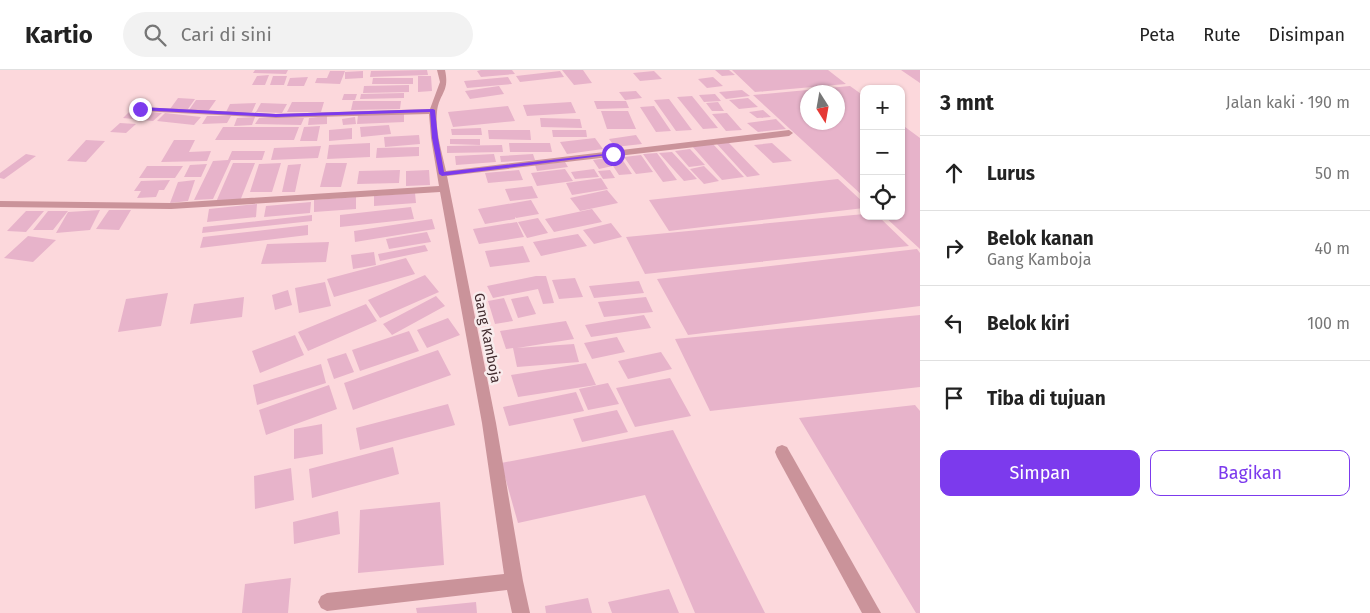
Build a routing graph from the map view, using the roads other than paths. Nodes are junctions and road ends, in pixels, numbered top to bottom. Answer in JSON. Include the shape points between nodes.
{"nodes":[{"id":1,"x":441,"y":70,"type":"edge"},
{"id":2,"x":140,"y":109,"type":"dead end"},
{"id":3,"x":433,"y":110,"type":"junction"},
{"id":4,"x":789,"y":132,"type":"dead end"},
{"id":5,"x":442,"y":174,"type":"junction"},
{"id":6,"x":444,"y":189,"type":"junction"},
{"id":7,"x":0,"y":204,"type":"edge"},
{"id":8,"x":782,"y":452,"type":"dead end"},
{"id":9,"x":514,"y":582,"type":"junction"},
{"id":10,"x":327,"y":602,"type":"dead end"},
{"id":11,"x":522,"y":613,"type":"edge"},
{"id":12,"x":872,"y":613,"type":"edge"}],
"edges":[{"from":1,"to":3,"type":"street","name":"Gang Kamboja","via":[[444,82]]},
{"from":2,"to":3,"type":"street","via":[[276,116]]},
{"from":3,"to":5,"type":"street","name":"Gang Kamboja"},
{"from":4,"to":5,"type":"street"},
{"from":5,"to":6,"type":"street","name":"Gang Kamboja"},
{"from":6,"to":7,"type":"street","via":[[171,206]]},
{"from":6,"to":9,"type":"street","name":"Gang Kamboja","via":[[489,423]]},
{"from":8,"to":12,"type":"street"},
{"from":9,"to":10,"type":"street"},
{"from":9,"to":11,"type":"street","name":"Gang Kamboja"}]}
